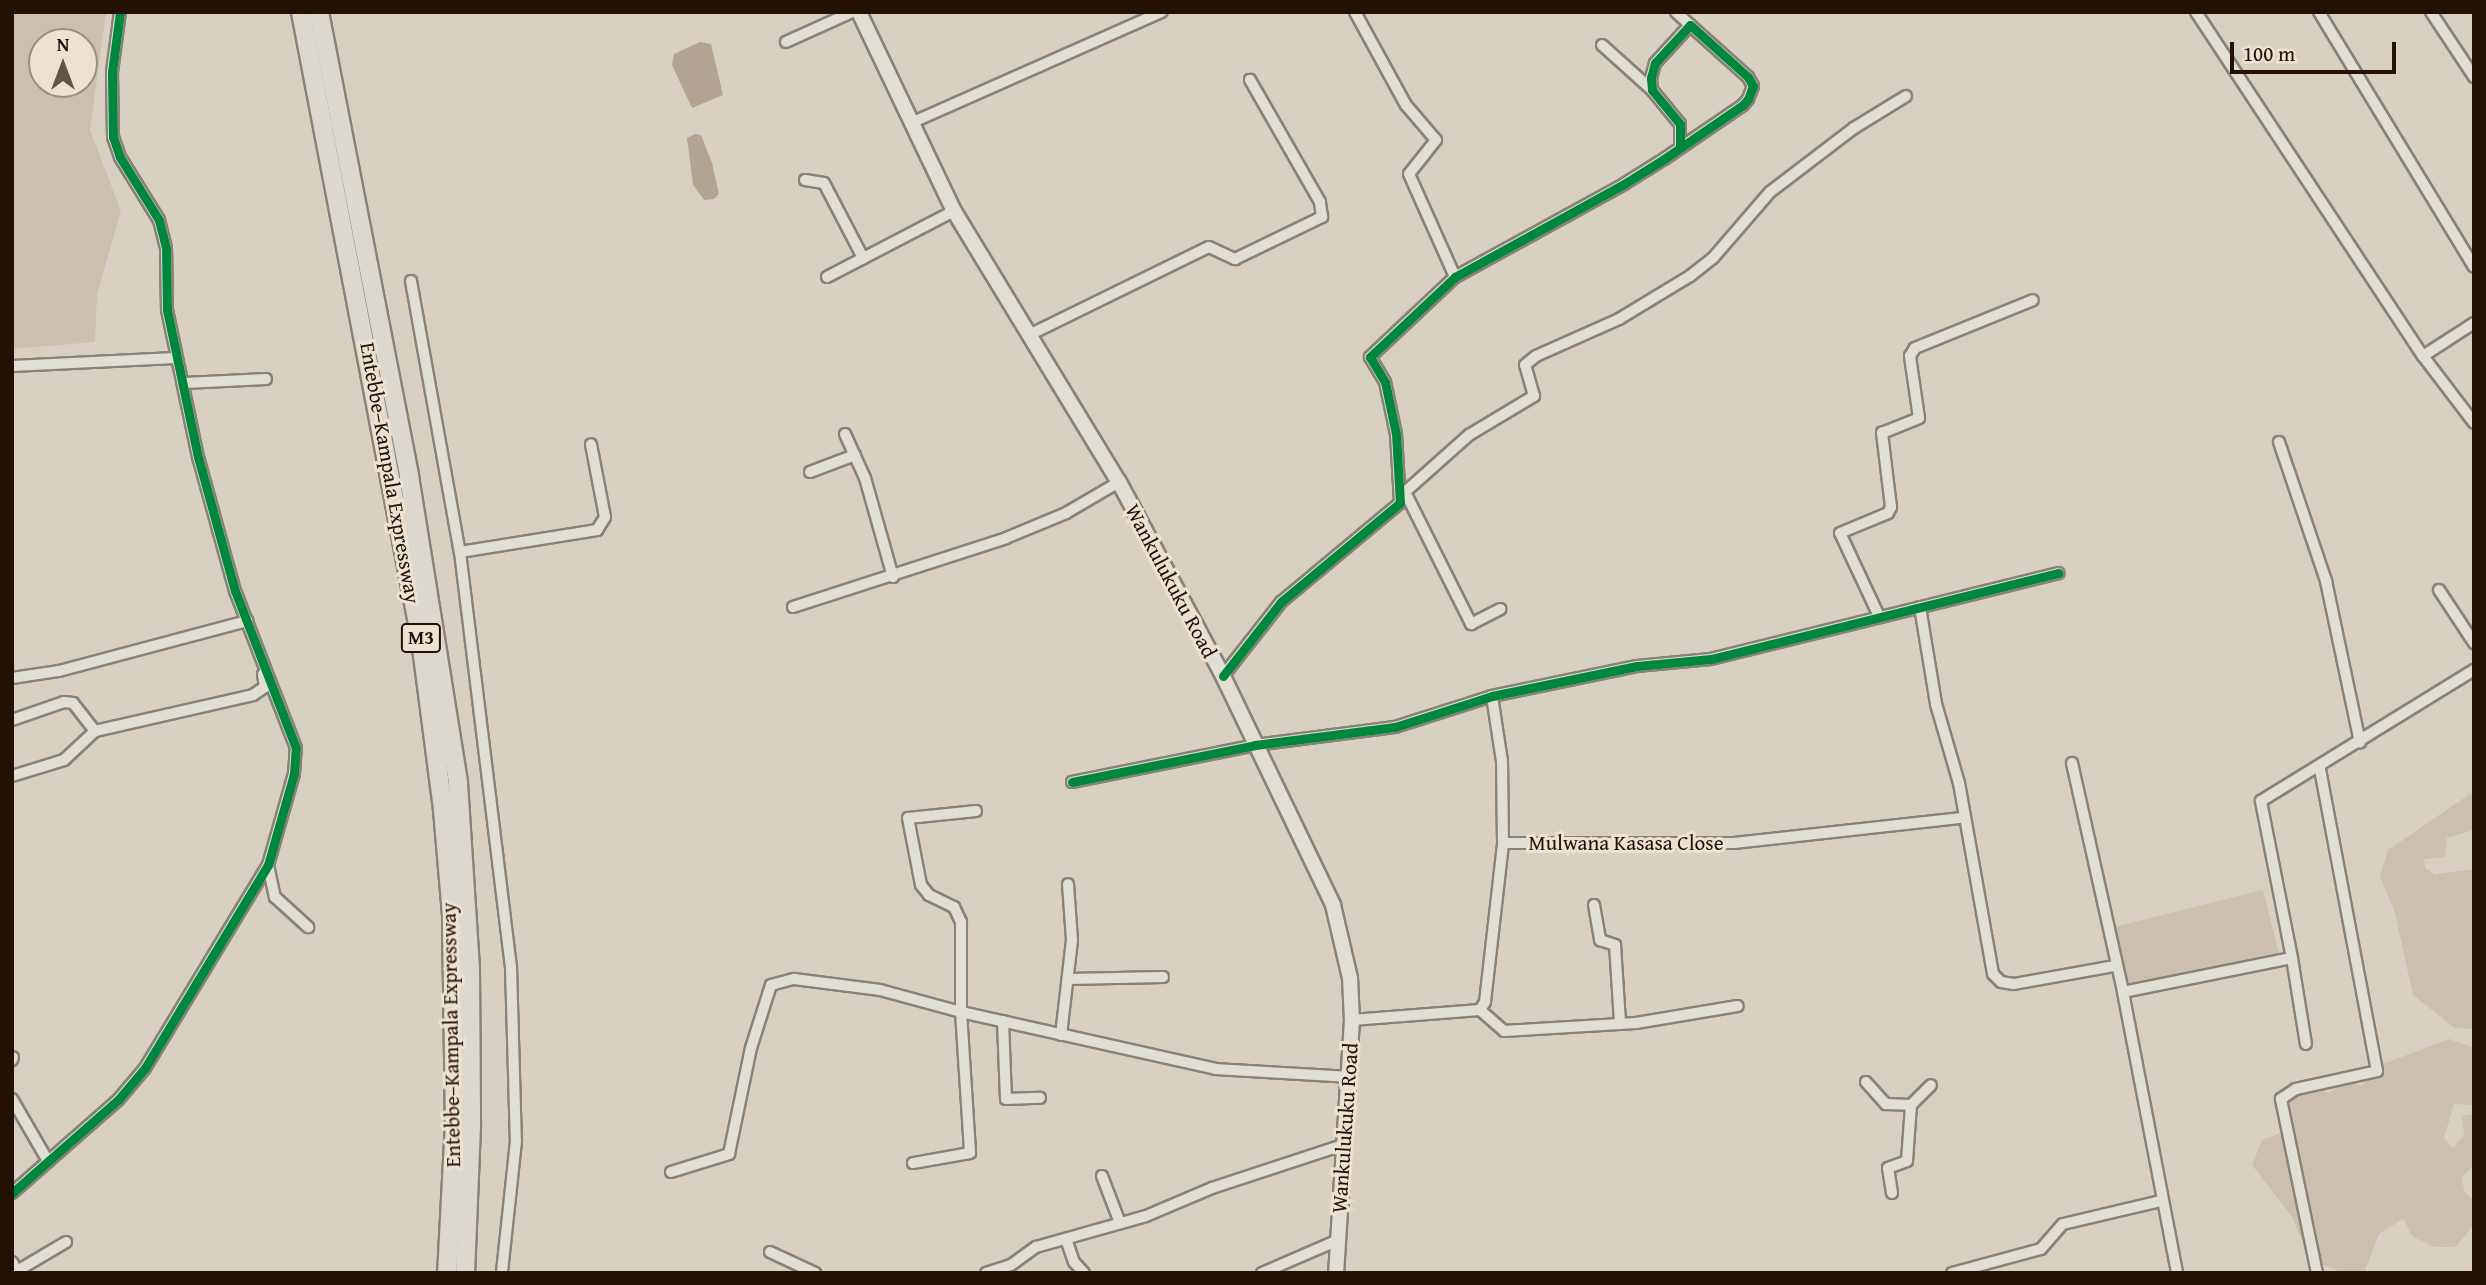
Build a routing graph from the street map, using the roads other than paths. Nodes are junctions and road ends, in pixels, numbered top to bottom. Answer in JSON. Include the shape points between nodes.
{"nodes":[{"id":1,"x":120,"y":12,"type":"edge"},
{"id":2,"x":301,"y":12,"type":"edge"},
{"id":3,"x":319,"y":12,"type":"edge"},
{"id":4,"x":852,"y":12,"type":"edge"},
{"id":5,"x":859,"y":12,"type":"edge"},
{"id":6,"x":1161,"y":12,"type":"edge"},
{"id":7,"x":1355,"y":12,"type":"edge"},
{"id":8,"x":1676,"y":12,"type":"edge"},
{"id":9,"x":2196,"y":12,"type":"edge"},
{"id":10,"x":2319,"y":12,"type":"edge"},
{"id":11,"x":2431,"y":12,"type":"edge"},
{"id":12,"x":1690,"y":25,"type":"junction"},
{"id":13,"x":786,"y":41,"type":"dead end"},
{"id":14,"x":1602,"y":45,"type":"dead end"},
{"id":15,"x":2474,"y":77,"type":"edge"},
{"id":16,"x":1250,"y":80,"type":"dead end"},
{"id":17,"x":1652,"y":90,"type":"junction"},
{"id":18,"x":1906,"y":96,"type":"dead end"},
{"id":19,"x":911,"y":124,"type":"junction"},
{"id":20,"x":1680,"y":148,"type":"junction"},
{"id":21,"x":805,"y":180,"type":"dead end"},
{"id":22,"x":954,"y":211,"type":"junction"},
{"id":23,"x":863,"y":258,"type":"junction"},
{"id":24,"x":2474,"y":267,"type":"edge"},
{"id":25,"x":827,"y":277,"type":"dead end"},
{"id":26,"x":1455,"y":277,"type":"junction"},
{"id":27,"x":411,"y":281,"type":"dead end"},
{"id":28,"x":2033,"y":300,"type":"dead end"},
{"id":29,"x":2474,"y":323,"type":"edge"},
{"id":30,"x":1029,"y":334,"type":"junction"},
{"id":31,"x":2423,"y":356,"type":"junction"},
{"id":32,"x":175,"y":358,"type":"junction"},
{"id":33,"x":12,"y":366,"type":"edge"},
{"id":34,"x":265,"y":379,"type":"dead end"},
{"id":35,"x":186,"y":383,"type":"junction"},
{"id":36,"x":2474,"y":423,"type":"edge"},
{"id":37,"x":845,"y":434,"type":"dead end"},
{"id":38,"x":2279,"y":442,"type":"dead end"},
{"id":39,"x":591,"y":444,"type":"dead end"},
{"id":40,"x":855,"y":456,"type":"junction"},
{"id":41,"x":810,"y":472,"type":"dead end"},
{"id":42,"x":1119,"y":482,"type":"junction"},
{"id":43,"x":1405,"y":492,"type":"junction"},
{"id":44,"x":1400,"y":503,"type":"junction"},
{"id":45,"x":460,"y":552,"type":"junction"},
{"id":46,"x":2059,"y":573,"type":"dead end"},
{"id":47,"x":893,"y":577,"type":"junction"},
{"id":48,"x":2439,"y":590,"type":"dead end"},
{"id":49,"x":793,"y":607,"type":"dead end"},
{"id":50,"x":1920,"y":607,"type":"junction"},
{"id":51,"x":1500,"y":609,"type":"dead end"},
{"id":52,"x":1878,"y":614,"type":"junction"},
{"id":53,"x":247,"y":621,"type":"junction"},
{"id":54,"x":2474,"y":643,"type":"edge"},
{"id":55,"x":264,"y":666,"type":"junction"},
{"id":56,"x":2474,"y":670,"type":"edge"},
{"id":57,"x":1223,"y":676,"type":"junction"},
{"id":58,"x":12,"y":678,"type":"edge"},
{"id":59,"x":1492,"y":696,"type":"junction"},
{"id":60,"x":12,"y":720,"type":"edge"},
{"id":61,"x":95,"y":731,"type":"junction"},
{"id":62,"x":2360,"y":742,"type":"junction"},
{"id":63,"x":1255,"y":746,"type":"junction"},
{"id":64,"x":2072,"y":763,"type":"dead end"},
{"id":65,"x":2320,"y":768,"type":"junction"},
{"id":66,"x":12,"y":776,"type":"edge"},
{"id":67,"x":1072,"y":782,"type":"dead end"},
{"id":68,"x":976,"y":811,"type":"dead end"},
{"id":69,"x":1962,"y":818,"type":"junction"},
{"id":70,"x":1503,"y":843,"type":"junction"},
{"id":71,"x":268,"y":865,"type":"junction"},
{"id":72,"x":1068,"y":884,"type":"dead end"},
{"id":73,"x":1594,"y":905,"type":"dead end"},
{"id":74,"x":307,"y":927,"type":"dead end"},
{"id":75,"x":2292,"y":958,"type":"junction"},
{"id":76,"x":2114,"y":966,"type":"junction"},
{"id":77,"x":1163,"y":977,"type":"dead end"},
{"id":78,"x":1069,"y":979,"type":"junction"},
{"id":79,"x":2123,"y":992,"type":"junction"},
{"id":80,"x":1738,"y":1006,"type":"dead end"},
{"id":81,"x":1480,"y":1010,"type":"junction"},
{"id":82,"x":961,"y":1012,"type":"junction"},
{"id":83,"x":1352,"y":1020,"type":"junction"},
{"id":84,"x":1003,"y":1021,"type":"junction"},
{"id":85,"x":1620,"y":1023,"type":"junction"},
{"id":86,"x":1061,"y":1035,"type":"junction"},
{"id":87,"x":2306,"y":1044,"type":"dead end"},
{"id":88,"x":1351,"y":1077,"type":"junction"},
{"id":89,"x":1866,"y":1082,"type":"dead end"},
{"id":90,"x":1931,"y":1085,"type":"dead end"},
{"id":91,"x":1041,"y":1098,"type":"dead end"},
{"id":92,"x":12,"y":1099,"type":"edge"},
{"id":93,"x":1912,"y":1105,"type":"junction"},
{"id":94,"x":1346,"y":1144,"type":"junction"},
{"id":95,"x":48,"y":1161,"type":"junction"},
{"id":96,"x":913,"y":1163,"type":"dead end"},
{"id":97,"x":671,"y":1172,"type":"dead end"},
{"id":98,"x":1102,"y":1176,"type":"dead end"},
{"id":99,"x":12,"y":1193,"type":"edge"},
{"id":100,"x":1892,"y":1193,"type":"dead end"},
{"id":101,"x":2161,"y":1200,"type":"junction"},
{"id":102,"x":1120,"y":1223,"type":"junction"},
{"id":103,"x":1066,"y":1239,"type":"junction"},
{"id":104,"x":1336,"y":1241,"type":"junction"},
{"id":105,"x":66,"y":1242,"type":"dead end"},
{"id":106,"x":770,"y":1252,"type":"dead end"},
{"id":107,"x":12,"y":1262,"type":"edge"},
{"id":108,"x":1014,"y":1269,"type":"edge"},
{"id":109,"x":447,"y":1273,"type":"edge"},
{"id":110,"x":465,"y":1273,"type":"edge"},
{"id":111,"x":502,"y":1273,"type":"edge"},
{"id":112,"x":815,"y":1273,"type":"edge"},
{"id":113,"x":986,"y":1273,"type":"edge"},
{"id":114,"x":1084,"y":1273,"type":"edge"},
{"id":115,"x":1262,"y":1273,"type":"edge"},
{"id":116,"x":1336,"y":1273,"type":"edge"},
{"id":117,"x":1952,"y":1273,"type":"edge"},
{"id":118,"x":2177,"y":1273,"type":"edge"},
{"id":119,"x":2317,"y":1273,"type":"edge"}],
"edges":[{"from":1,"to":32,"type":"street","via":[[112,72],[113,138],[159,220]]},
{"from":2,"to":109,"type":"highway","name":"Entebbe–Kampala Expressway","number":"M3","via":[[421,640],[443,810],[452,915],[455,1109]]},
{"from":3,"to":110,"type":"highway","name":"Entebbe–Kampala Expressway","number":"M3","via":[[409,476],[458,783],[470,969],[471,1126]]},
{"from":4,"to":13,"type":"street"},
{"from":5,"to":19,"type":"main road","name":"Wankulukuku Road"},
{"from":6,"to":19,"type":"street"},
{"from":7,"to":26,"type":"street","via":[[1406,105],[1436,140],[1409,174]]},
{"from":8,"to":12,"type":"street"},
{"from":9,"to":31,"type":"street"},
{"from":10,"to":24,"type":"street"},
{"from":11,"to":15,"type":"street"},
{"from":12,"to":17,"type":"street","via":[[1655,63]]},
{"from":12,"to":20,"type":"street","via":[[1753,86],[1743,105]]},
{"from":14,"to":17,"type":"street"},
{"from":16,"to":30,"type":"street","via":[[1324,210],[1322,216],[1235,259],[1209,247]]},
{"from":17,"to":20,"type":"street","via":[[1680,124]]},
{"from":18,"to":43,"type":"street","via":[[1854,128],[1770,192],[1713,258],[1690,276],[1619,319],[1536,356],[1525,365],[1534,396],[1469,435]]},
{"from":19,"to":22,"type":"main road","name":"Wankulukuku Road"},
{"from":20,"to":26,"type":"street"},
{"from":21,"to":23,"type":"street","via":[[824,183]]},
{"from":22,"to":23,"type":"street"},
{"from":22,"to":30,"type":"main road","name":"Wankulukuku Road"},
{"from":23,"to":25,"type":"street"},
{"from":26,"to":44,"type":"street","via":[[1370,357],[1385,383],[1396,434]]},
{"from":27,"to":45,"type":"street"},
{"from":28,"to":52,"type":"street","via":[[1915,348],[1910,356],[1919,418],[1882,433],[1891,507],[1888,513],[1840,533]]},
{"from":29,"to":31,"type":"street"},
{"from":30,"to":42,"type":"main road","name":"Wankulukuku Road"},
{"from":31,"to":36,"type":"street"},
{"from":32,"to":33,"type":"street"},
{"from":32,"to":35,"type":"street"},
{"from":34,"to":35,"type":"street"},
{"from":35,"to":53,"type":"street","via":[[198,457]]},
{"from":37,"to":40,"type":"street"},
{"from":38,"to":62,"type":"street","via":[[2326,581]]},
{"from":39,"to":45,"type":"street","via":[[605,517],[597,530]]},
{"from":40,"to":41,"type":"street"},
{"from":40,"to":47,"type":"street"},
{"from":42,"to":47,"type":"street","via":[[1030,528]]},
{"from":42,"to":57,"type":"main road","name":"Wankulukuku Road"},
{"from":43,"to":44,"type":"street"},
{"from":43,"to":51,"type":"street","via":[[1471,624]]},
{"from":44,"to":57,"type":"street","via":[[1281,602]]},
{"from":45,"to":111,"type":"street","via":[[511,967],[516,1141]]},
{"from":46,"to":50,"type":"street"},
{"from":47,"to":49,"type":"street"},
{"from":48,"to":54,"type":"street"},
{"from":50,"to":52,"type":"street"},
{"from":50,"to":69,"type":"street"},
{"from":52,"to":59,"type":"street","via":[[1711,659],[1637,666]]},
{"from":53,"to":55,"type":"street"},
{"from":53,"to":58,"type":"street","via":[[59,671]]},
{"from":55,"to":61,"type":"street","via":[[265,687],[253,695]]},
{"from":55,"to":71,"type":"street","via":[[296,748],[291,790]]},
{"from":56,"to":62,"type":"street"},
{"from":57,"to":63,"type":"main road","name":"Wankulukuku Road"},
{"from":59,"to":63,"type":"street","via":[[1395,727]]},
{"from":59,"to":70,"type":"street","via":[[1502,761]]},
{"from":60,"to":61,"type":"street","via":[[64,702],[74,703]]},
{"from":61,"to":66,"type":"street","via":[[64,760]]},
{"from":62,"to":65,"type":"street"},
{"from":63,"to":67,"type":"street"},
{"from":63,"to":83,"type":"main road","name":"Wankulukuku Road","via":[[1333,905],[1350,978]]},
{"from":64,"to":76,"type":"street"},
{"from":65,"to":75,"type":"street","via":[[2261,801]]},
{"from":65,"to":119,"type":"street","via":[[2377,1071],[2296,1089],[2281,1099]]},
{"from":68,"to":82,"type":"street","via":[[908,818],[921,885],[929,895],[954,907],[961,922]]},
{"from":69,"to":70,"type":"street","name":"Mulwana Kasasa Close","via":[[1734,844]]},
{"from":69,"to":76,"type":"street","via":[[1988,959],[2001,982],[2014,984]]},
{"from":70,"to":81,"type":"street","name":"Mulwana Kasasa Close","via":[[1485,1002]]},
{"from":71,"to":74,"type":"street","via":[[275,897]]},
{"from":71,"to":95,"type":"street","via":[[131,1087]]},
{"from":72,"to":78,"type":"street"},
{"from":73,"to":85,"type":"street","via":[[1600,940],[1615,945]]},
{"from":75,"to":79,"type":"street"},
{"from":75,"to":87,"type":"street"},
{"from":76,"to":79,"type":"street"},
{"from":77,"to":78,"type":"street"},
{"from":78,"to":86,"type":"street"},
{"from":79,"to":101,"type":"street"},
{"from":80,"to":85,"type":"street"},
{"from":81,"to":83,"type":"street"},
{"from":81,"to":85,"type":"street","via":[[1504,1031]]},
{"from":82,"to":84,"type":"street"},
{"from":82,"to":96,"type":"street","via":[[970,1153]]},
{"from":82,"to":97,"type":"street","via":[[880,990],[779,980],[771,985],[751,1048],[729,1154]]},
{"from":83,"to":88,"type":"main road","name":"Wankulukuku Road"},
{"from":84,"to":86,"type":"street"},
{"from":84,"to":91,"type":"street","via":[[1006,1099]]},
{"from":86,"to":88,"type":"street","via":[[1215,1069]]},
{"from":88,"to":94,"type":"main road","name":"Wankulukuku Road"},
{"from":89,"to":93,"type":"street","via":[[1886,1104]]},
{"from":90,"to":93,"type":"street"},
{"from":92,"to":95,"type":"street"},
{"from":93,"to":100,"type":"street","via":[[1907,1161],[1888,1168]]},
{"from":94,"to":102,"type":"street"},
{"from":94,"to":104,"type":"main road","name":"Wankulukuku Road"},
{"from":95,"to":99,"type":"street"},
{"from":98,"to":102,"type":"street"},
{"from":101,"to":117,"type":"street","via":[[2063,1224],[2041,1249]]},
{"from":101,"to":118,"type":"street"},
{"from":102,"to":103,"type":"street"},
{"from":103,"to":108,"type":"street","via":[[1036,1247]]},
{"from":103,"to":114,"type":"street","via":[[1074,1262]]},
{"from":104,"to":115,"type":"street"},
{"from":104,"to":116,"type":"main road","name":"Wankulukuku Road"},
{"from":105,"to":107,"type":"street","via":[[17,1271]]},
{"from":106,"to":112,"type":"street"},
{"from":108,"to":113,"type":"street"}]}
